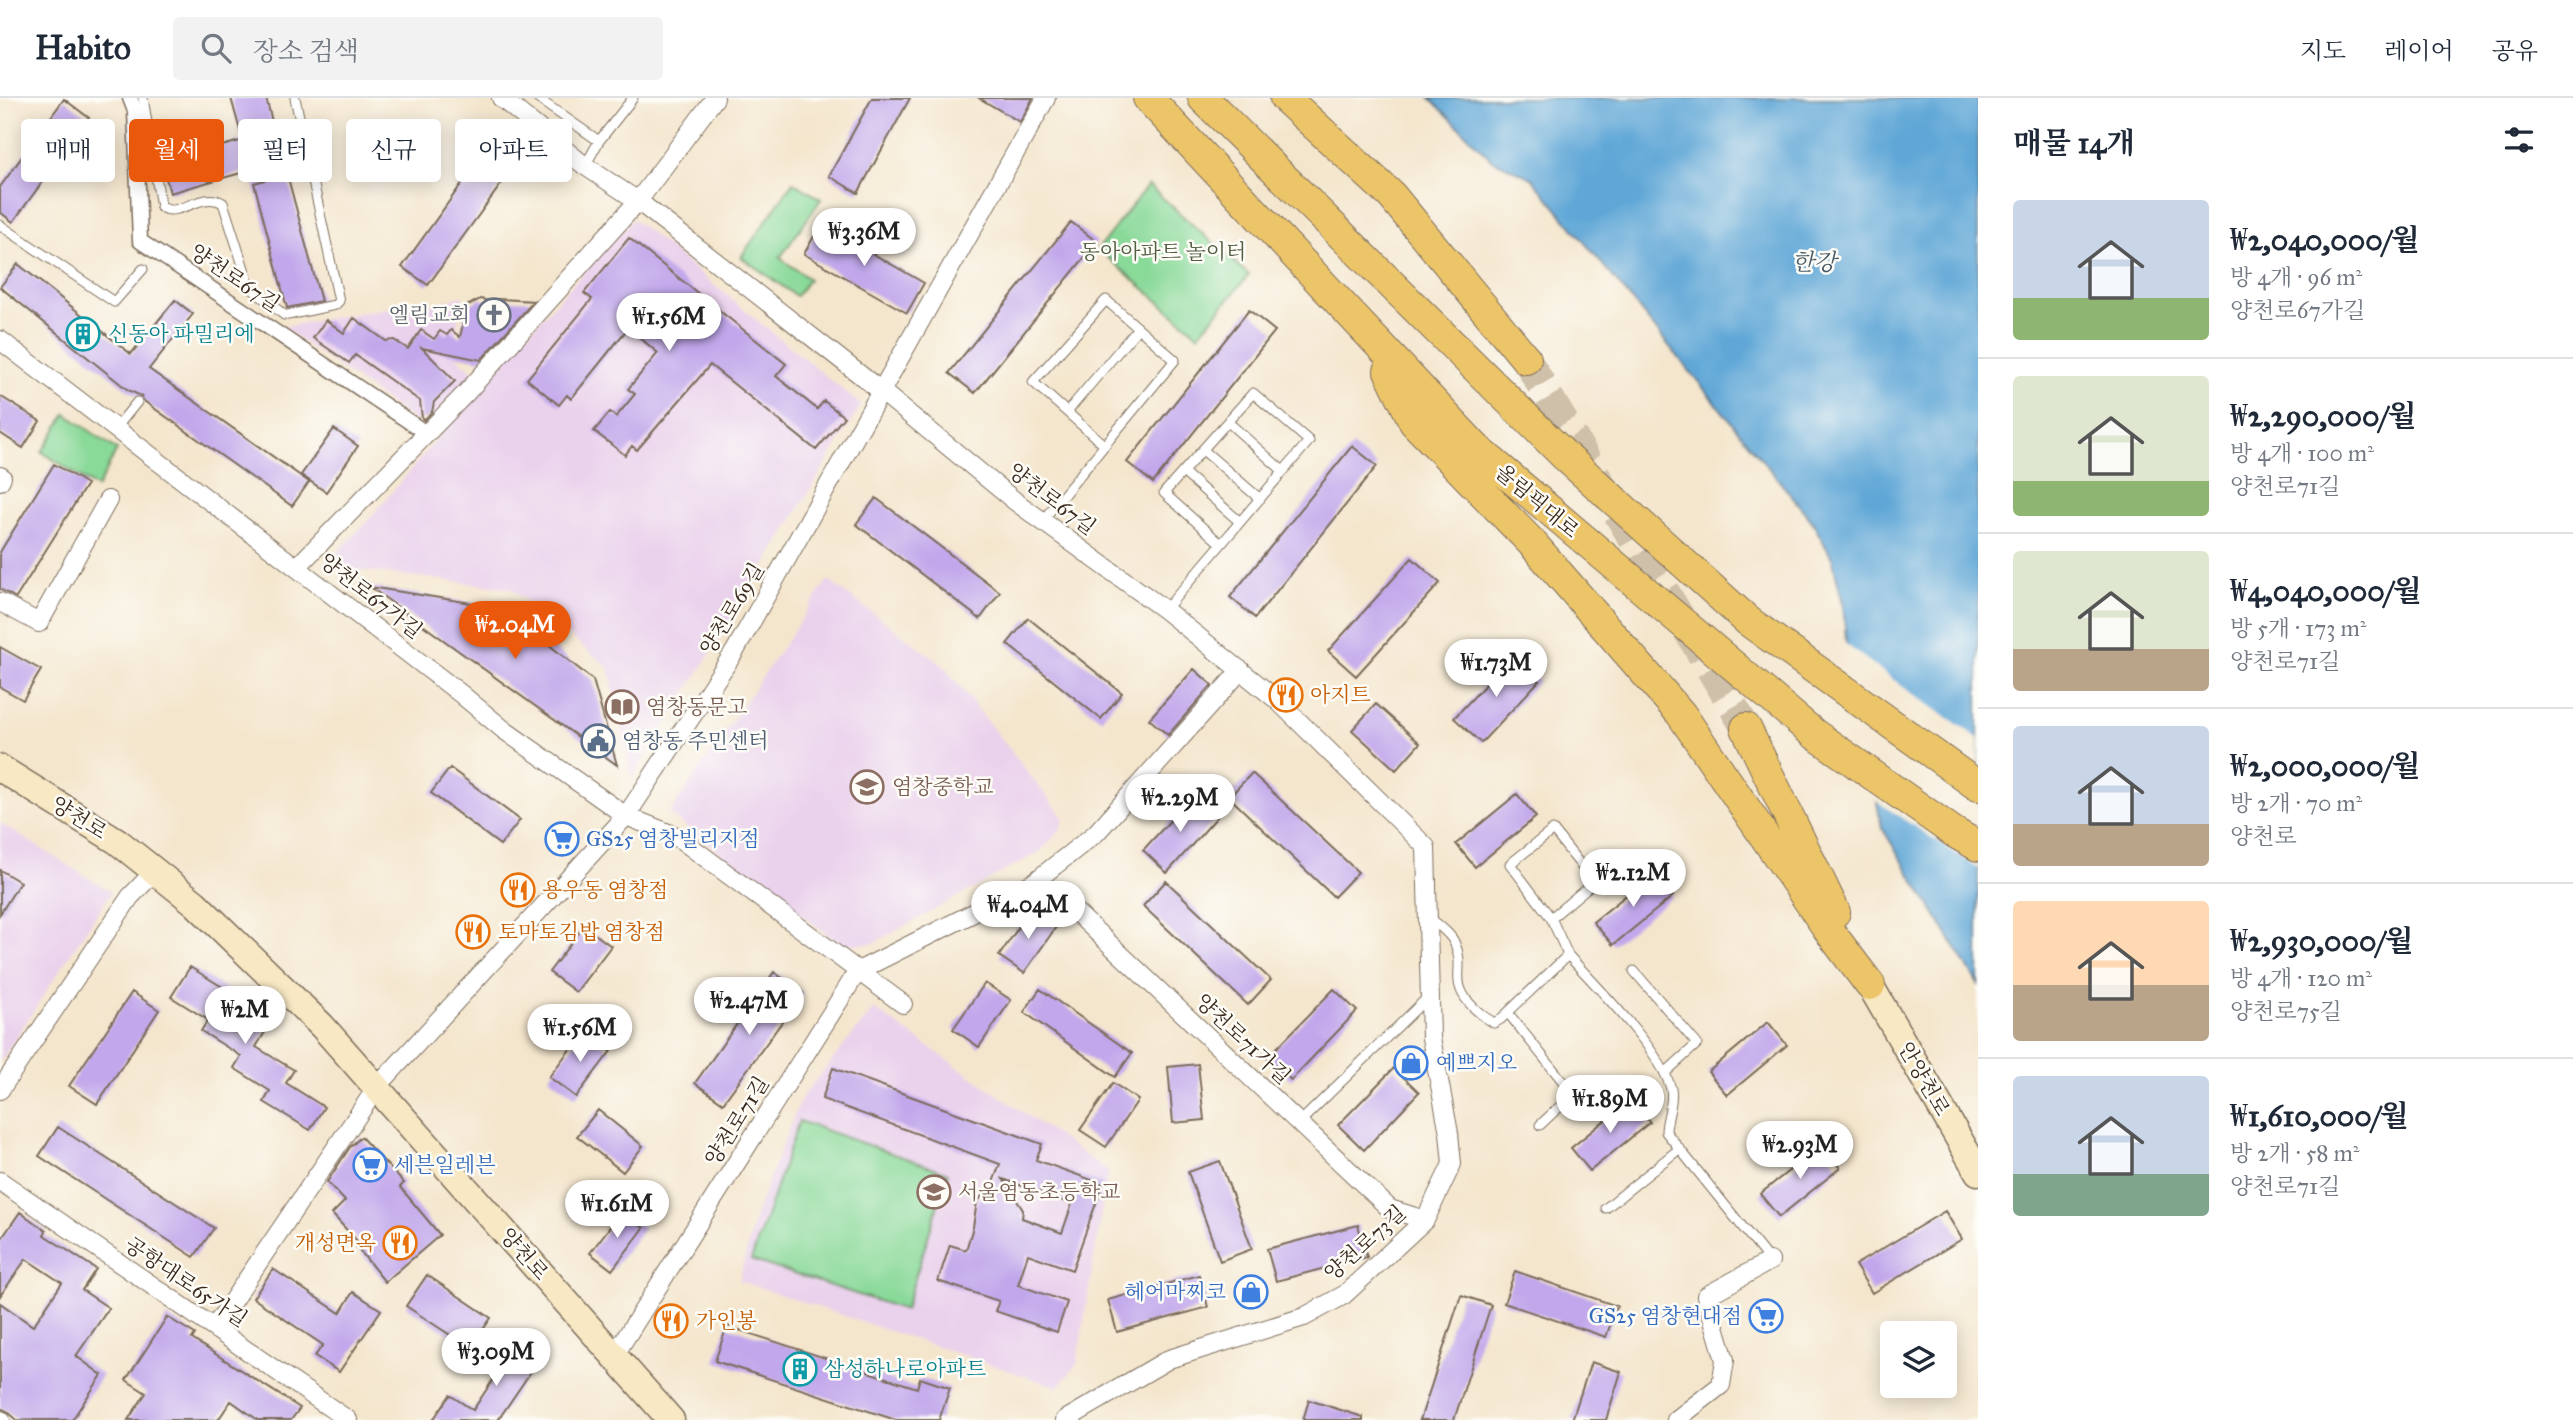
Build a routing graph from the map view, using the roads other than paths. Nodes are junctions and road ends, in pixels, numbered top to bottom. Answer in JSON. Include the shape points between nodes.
{"nodes":[{"id":1,"x":130,"y":98,"type":"edge"},
{"id":2,"x":143,"y":98,"type":"edge"},
{"id":3,"x":295,"y":98,"type":"edge"},
{"id":4,"x":501,"y":98,"type":"edge"},
{"id":5,"x":537,"y":98,"type":"edge"},
{"id":6,"x":633,"y":98,"type":"edge"},
{"id":7,"x":715,"y":98,"type":"edge"},
{"id":8,"x":1046,"y":98,"type":"edge"},
{"id":9,"x":1148,"y":98,"type":"edge"},
{"id":10,"x":1203,"y":98,"type":"edge"},
{"id":11,"x":1286,"y":98,"type":"edge"},
{"id":12,"x":599,"y":141,"type":"junction"},
{"id":13,"x":585,"y":166,"type":"junction"},
{"id":14,"x":638,"y":201,"type":"junction"},
{"id":15,"x":0,"y":225,"type":"edge"},
{"id":16,"x":143,"y":269,"type":"dead end"},
{"id":17,"x":1138,"y":328,"type":"junction"},
{"id":18,"x":0,"y":340,"type":"edge"},
{"id":19,"x":1374,"y":341,"type":"junction"},
{"id":20,"x":1526,"y":359,"type":"tunnel mouth"},
{"id":21,"x":881,"y":391,"type":"junction"},
{"id":22,"x":137,"y":402,"type":"dead end"},
{"id":23,"x":1067,"y":412,"type":"junction"},
{"id":24,"x":1227,"y":422,"type":"junction"},
{"id":25,"x":116,"y":428,"type":"junction"},
{"id":26,"x":426,"y":432,"type":"junction"},
{"id":27,"x":1104,"y":445,"type":"junction"},
{"id":28,"x":1203,"y":450,"type":"junction"},
{"id":29,"x":1283,"y":471,"type":"junction"},
{"id":30,"x":1183,"y":472,"type":"junction"},
{"id":31,"x":1260,"y":499,"type":"junction"},
{"id":32,"x":108,"y":500,"type":"dead end"},
{"id":33,"x":1042,"y":521,"type":"junction"},
{"id":34,"x":1240,"y":522,"type":"junction"},
{"id":35,"x":1221,"y":544,"type":"junction"},
{"id":36,"x":297,"y":567,"type":"junction"},
{"id":37,"x":0,"y":602,"type":"edge"},
{"id":38,"x":1165,"y":610,"type":"junction"},
{"id":39,"x":1241,"y":670,"type":"junction"},
{"id":40,"x":1746,"y":728,"type":"tunnel mouth"},
{"id":41,"x":0,"y":768,"type":"edge"},
{"id":42,"x":1978,"y":786,"type":"edge"},
{"id":43,"x":626,"y":816,"type":"junction"},
{"id":44,"x":1978,"y":846,"type":"edge"},
{"id":45,"x":1426,"y":847,"type":"joint"},
{"id":46,"x":155,"y":871,"type":"junction"},
{"id":47,"x":1033,"y":883,"type":"junction"},
{"id":48,"x":1427,"y":915,"type":"junction"},
{"id":49,"x":1551,"y":918,"type":"junction"},
{"id":50,"x":1567,"y":955,"type":"junction"},
{"id":51,"x":858,"y":971,"type":"junction"},
{"id":52,"x":1634,"y":971,"type":"dead end"},
{"id":53,"x":1870,"y":985,"type":"junction"},
{"id":54,"x":1429,"y":996,"type":"junction"},
{"id":55,"x":903,"y":1004,"type":"dead end"},
{"id":56,"x":1508,"y":1013,"type":"junction"},
{"id":57,"x":1665,"y":1073,"type":"junction"},
{"id":58,"x":377,"y":1087,"type":"junction"},
{"id":59,"x":0,"y":1090,"type":"edge"},
{"id":60,"x":1299,"y":1122,"type":"junction"},
{"id":61,"x":1540,"y":1125,"type":"dead end"},
{"id":62,"x":1679,"y":1149,"type":"junction"},
{"id":63,"x":1978,"y":1172,"type":"edge"},
{"id":64,"x":0,"y":1181,"type":"edge"},
{"id":65,"x":1606,"y":1208,"type":"dead end"},
{"id":66,"x":1425,"y":1220,"type":"junction"},
{"id":67,"x":1770,"y":1261,"type":"joint"},
{"id":68,"x":214,"y":1328,"type":"junction"},
{"id":69,"x":614,"y":1356,"type":"junction"},
{"id":70,"x":348,"y":1420,"type":"edge"},
{"id":71,"x":671,"y":1420,"type":"edge"},
{"id":72,"x":1065,"y":1420,"type":"edge"},
{"id":73,"x":1676,"y":1420,"type":"edge"}],
"edges":[{"from":1,"to":26,"type":"street","name":"양천로67길","via":[[135,111],[140,241]]},
{"from":2,"to":3,"type":"lane","via":[[161,207],[171,210],[213,198],[223,202],[250,287],[284,315],[339,301]]},
{"from":4,"to":13,"type":"street","name":"양천로67길"},
{"from":5,"to":12,"type":"lane"},
{"from":6,"to":12,"type":"lane"},
{"from":7,"to":14,"type":"street"},
{"from":8,"to":21,"type":"street","name":"양천로69길"},
{"from":9,"to":19,"type":"highway","name":"올림픽대로"},
{"from":10,"to":42,"type":"highway","via":[[1565,456],[1748,621]]},
{"from":11,"to":20,"type":"highway","via":[[1391,195]]},
{"from":12,"to":13,"type":"lane"},
{"from":13,"to":14,"type":"street","name":"양천로67길"},
{"from":14,"to":21,"type":"street","name":"양천로67길"},
{"from":14,"to":26,"type":"street"},
{"from":15,"to":16,"type":"lane","via":[[114,302]]},
{"from":17,"to":23,"type":"lane"},
{"from":17,"to":23,"type":"lane","via":[[1106,300],[1033,382]]},
{"from":17,"to":27,"type":"lane","via":[[1175,360]]},
{"from":18,"to":25,"type":"street","name":"양천로67가길"},
{"from":19,"to":44,"type":"highway","name":"올림픽대로","via":[[1475,449],[1751,682],[1813,733]]},
{"from":19,"to":53,"type":"highway","via":[[1414,422],[1532,542],[1681,713]]},
{"from":21,"to":33,"type":"street","name":"양천로67길"},
{"from":21,"to":43,"type":"street","name":"양천로69길","via":[[735,651]]},
{"from":22,"to":25,"type":"lane"},
{"from":23,"to":27,"type":"lane"},
{"from":24,"to":28,"type":"lane"},
{"from":24,"to":29,"type":"lane"},
{"from":24,"to":29,"type":"lane","via":[[1254,393],[1309,440]]},
{"from":25,"to":36,"type":"street","name":"양천로67가길"},
{"from":26,"to":36,"type":"street"},
{"from":27,"to":33,"type":"lane"},
{"from":28,"to":30,"type":"lane"},
{"from":28,"to":31,"type":"lane"},
{"from":29,"to":31,"type":"lane"},
{"from":30,"to":34,"type":"lane"},
{"from":30,"to":35,"type":"lane","via":[[1164,493]]},
{"from":31,"to":34,"type":"lane"},
{"from":32,"to":37,"type":"street","via":[[38,623]]},
{"from":33,"to":38,"type":"street","name":"양천로67길"},
{"from":34,"to":35,"type":"lane"},
{"from":35,"to":38,"type":"lane"},
{"from":36,"to":43,"type":"street","name":"양천로67가길","via":[[504,730]]},
{"from":38,"to":39,"type":"street","name":"양천로67길"},
{"from":39,"to":45,"type":"street","name":"양천로67길","via":[[1278,700]]},
{"from":39,"to":47,"type":"street","via":[[1096,833]]},
{"from":40,"to":53,"type":"highway"},
{"from":41,"to":46,"type":"main road","name":"양천로","via":[[117,841]]},
{"from":43,"to":51,"type":"street","name":"양천로67가길","via":[[676,836]]},
{"from":43,"to":58,"type":"street","name":"양천로69길"},
{"from":45,"to":48,"type":"street","name":"양천로73길"},
{"from":46,"to":58,"type":"main road","name":"양천로","via":[[195,903],[323,1026]]},
{"from":46,"to":59,"type":"street","via":[[130,897]]},
{"from":47,"to":51,"type":"street"},
{"from":47,"to":60,"type":"street","name":"양천로71가길","via":[[1062,899]]},
{"from":48,"to":54,"type":"street","name":"양천로73길"},
{"from":48,"to":56,"type":"lane","via":[[1454,941],[1461,963],[1460,987],[1467,999],[1494,1023]]},
{"from":49,"to":49,"type":"lane","via":[[1510,864],[1553,830],[1594,882]]},
{"from":49,"to":50,"type":"lane"},
{"from":50,"to":56,"type":"lane"},
{"from":50,"to":57,"type":"lane","via":[[1617,1009]]},
{"from":51,"to":55,"type":"street","name":"양천로67가길"},
{"from":51,"to":69,"type":"street","name":"양천로71길"},
{"from":52,"to":57,"type":"lane","via":[[1697,1044]]},
{"from":53,"to":63,"type":"main road","name":"안양천로"},
{"from":54,"to":60,"type":"lane"},
{"from":54,"to":66,"type":"street","name":"양천로73길","via":[[1451,1164]]},
{"from":56,"to":61,"type":"lane","via":[[1573,1094]]},
{"from":57,"to":62,"type":"lane","via":[[1672,1091],[1667,1132]]},
{"from":58,"to":68,"type":"street"},
{"from":58,"to":69,"type":"main road","name":"양천로"},
{"from":60,"to":66,"type":"street","name":"양천로71가길","via":[[1390,1209]]},
{"from":62,"to":65,"type":"lane"},
{"from":62,"to":67,"type":"lane"},
{"from":64,"to":68,"type":"street","name":"공항대로65가길"},
{"from":66,"to":72,"type":"street","name":"양천로73길","via":[[1344,1295],[1304,1317],[1169,1359]]},
{"from":67,"to":73,"type":"street","via":[[1706,1296],[1725,1360],[1721,1385]]},
{"from":68,"to":70,"type":"street","name":"공항대로65가길"},
{"from":69,"to":71,"type":"main road","name":"양천로"}]}
